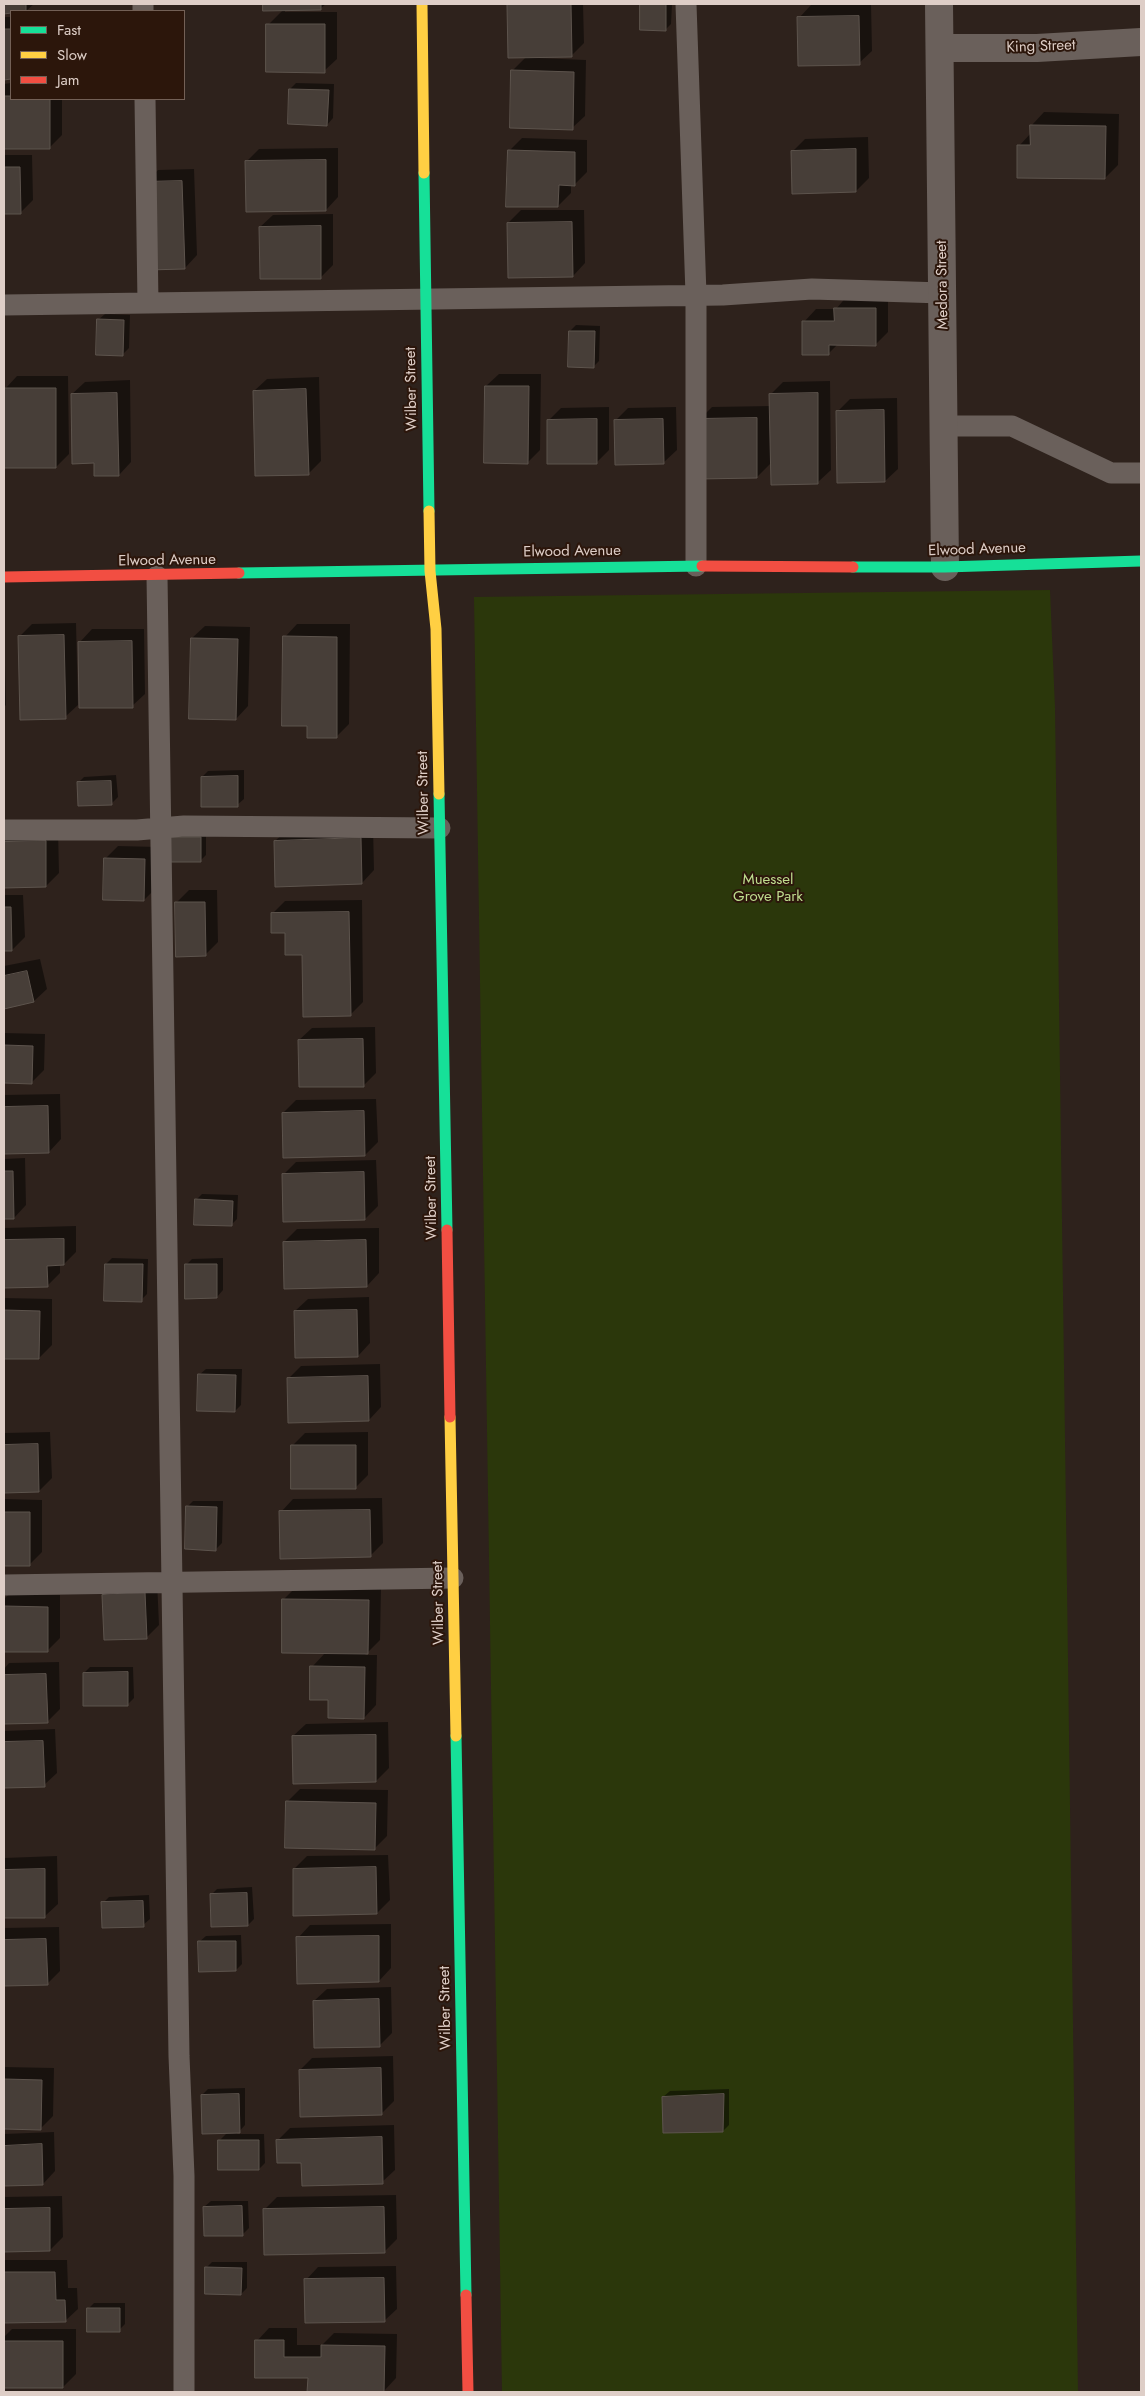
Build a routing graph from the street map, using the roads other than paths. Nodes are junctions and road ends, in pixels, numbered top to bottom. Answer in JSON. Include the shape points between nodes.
{"nodes":[{"id":1,"x":422,"y":4,"type":"edge"},
{"id":2,"x":686,"y":4,"type":"edge"},
{"id":3,"x":940,"y":4,"type":"edge"},
{"id":4,"x":1141,"y":42,"type":"edge"},
{"id":5,"x":940,"y":48,"type":"junction"},
{"id":6,"x":144,"y":100,"type":"edge"},
{"id":7,"x":943,"y":294,"type":"junction"},
{"id":8,"x":696,"y":295,"type":"junction"},
{"id":9,"x":425,"y":300,"type":"junction"},
{"id":10,"x":148,"y":303,"type":"junction"},
{"id":11,"x":4,"y":305,"type":"edge"},
{"id":12,"x":944,"y":426,"type":"junction"},
{"id":13,"x":1141,"y":473,"type":"edge"},
{"id":14,"x":1141,"y":561,"type":"edge"},
{"id":15,"x":696,"y":566,"type":"junction"},
{"id":16,"x":946,"y":567,"type":"junction"},
{"id":17,"x":430,"y":571,"type":"junction"},
{"id":18,"x":157,"y":576,"type":"junction"},
{"id":19,"x":4,"y":577,"type":"edge"},
{"id":20,"x":160,"y":828,"type":"junction"},
{"id":21,"x":440,"y":828,"type":"junction"},
{"id":22,"x":4,"y":830,"type":"edge"},
{"id":23,"x":454,"y":1578,"type":"junction"},
{"id":24,"x":173,"y":1582,"type":"junction"},
{"id":25,"x":4,"y":1585,"type":"edge"},
{"id":26,"x":184,"y":2392,"type":"edge"},
{"id":27,"x":468,"y":2392,"type":"edge"}],
"edges":[{"from":1,"to":9,"type":"street","name":"Wilber Street"},
{"from":2,"to":8,"type":"lane"},
{"from":3,"to":5,"type":"street","name":"Medora Street"},
{"from":4,"to":5,"type":"street","name":"King Street","via":[[1037,48]]},
{"from":5,"to":7,"type":"street","name":"Medora Street"},
{"from":6,"to":10,"type":"lane"},
{"from":7,"to":8,"type":"lane","via":[[812,289]]},
{"from":7,"to":12,"type":"street","name":"Medora Street"},
{"from":8,"to":9,"type":"lane"},
{"from":8,"to":15,"type":"lane"},
{"from":9,"to":10,"type":"lane"},
{"from":9,"to":17,"type":"street","name":"Wilber Street"},
{"from":10,"to":11,"type":"lane"},
{"from":12,"to":13,"type":"lane","via":[[1012,426],[1111,473]]},
{"from":12,"to":16,"type":"street","name":"Medora Street"},
{"from":14,"to":16,"type":"street","name":"Elwood Avenue"},
{"from":15,"to":16,"type":"street","name":"Elwood Avenue"},
{"from":15,"to":17,"type":"street","name":"Elwood Avenue"},
{"from":17,"to":18,"type":"street","name":"Elwood Avenue"},
{"from":17,"to":21,"type":"street","name":"Wilber Street","via":[[436,629]]},
{"from":18,"to":19,"type":"street","name":"Elwood Avenue"},
{"from":18,"to":20,"type":"lane"},
{"from":20,"to":21,"type":"lane"},
{"from":20,"to":22,"type":"lane"},
{"from":20,"to":24,"type":"lane"},
{"from":21,"to":23,"type":"street","name":"Wilber Street"},
{"from":23,"to":24,"type":"lane"},
{"from":23,"to":27,"type":"street","name":"Wilber Street"},
{"from":24,"to":25,"type":"lane"},
{"from":24,"to":26,"type":"lane","via":[[179,2056],[184,2176]]}]}
